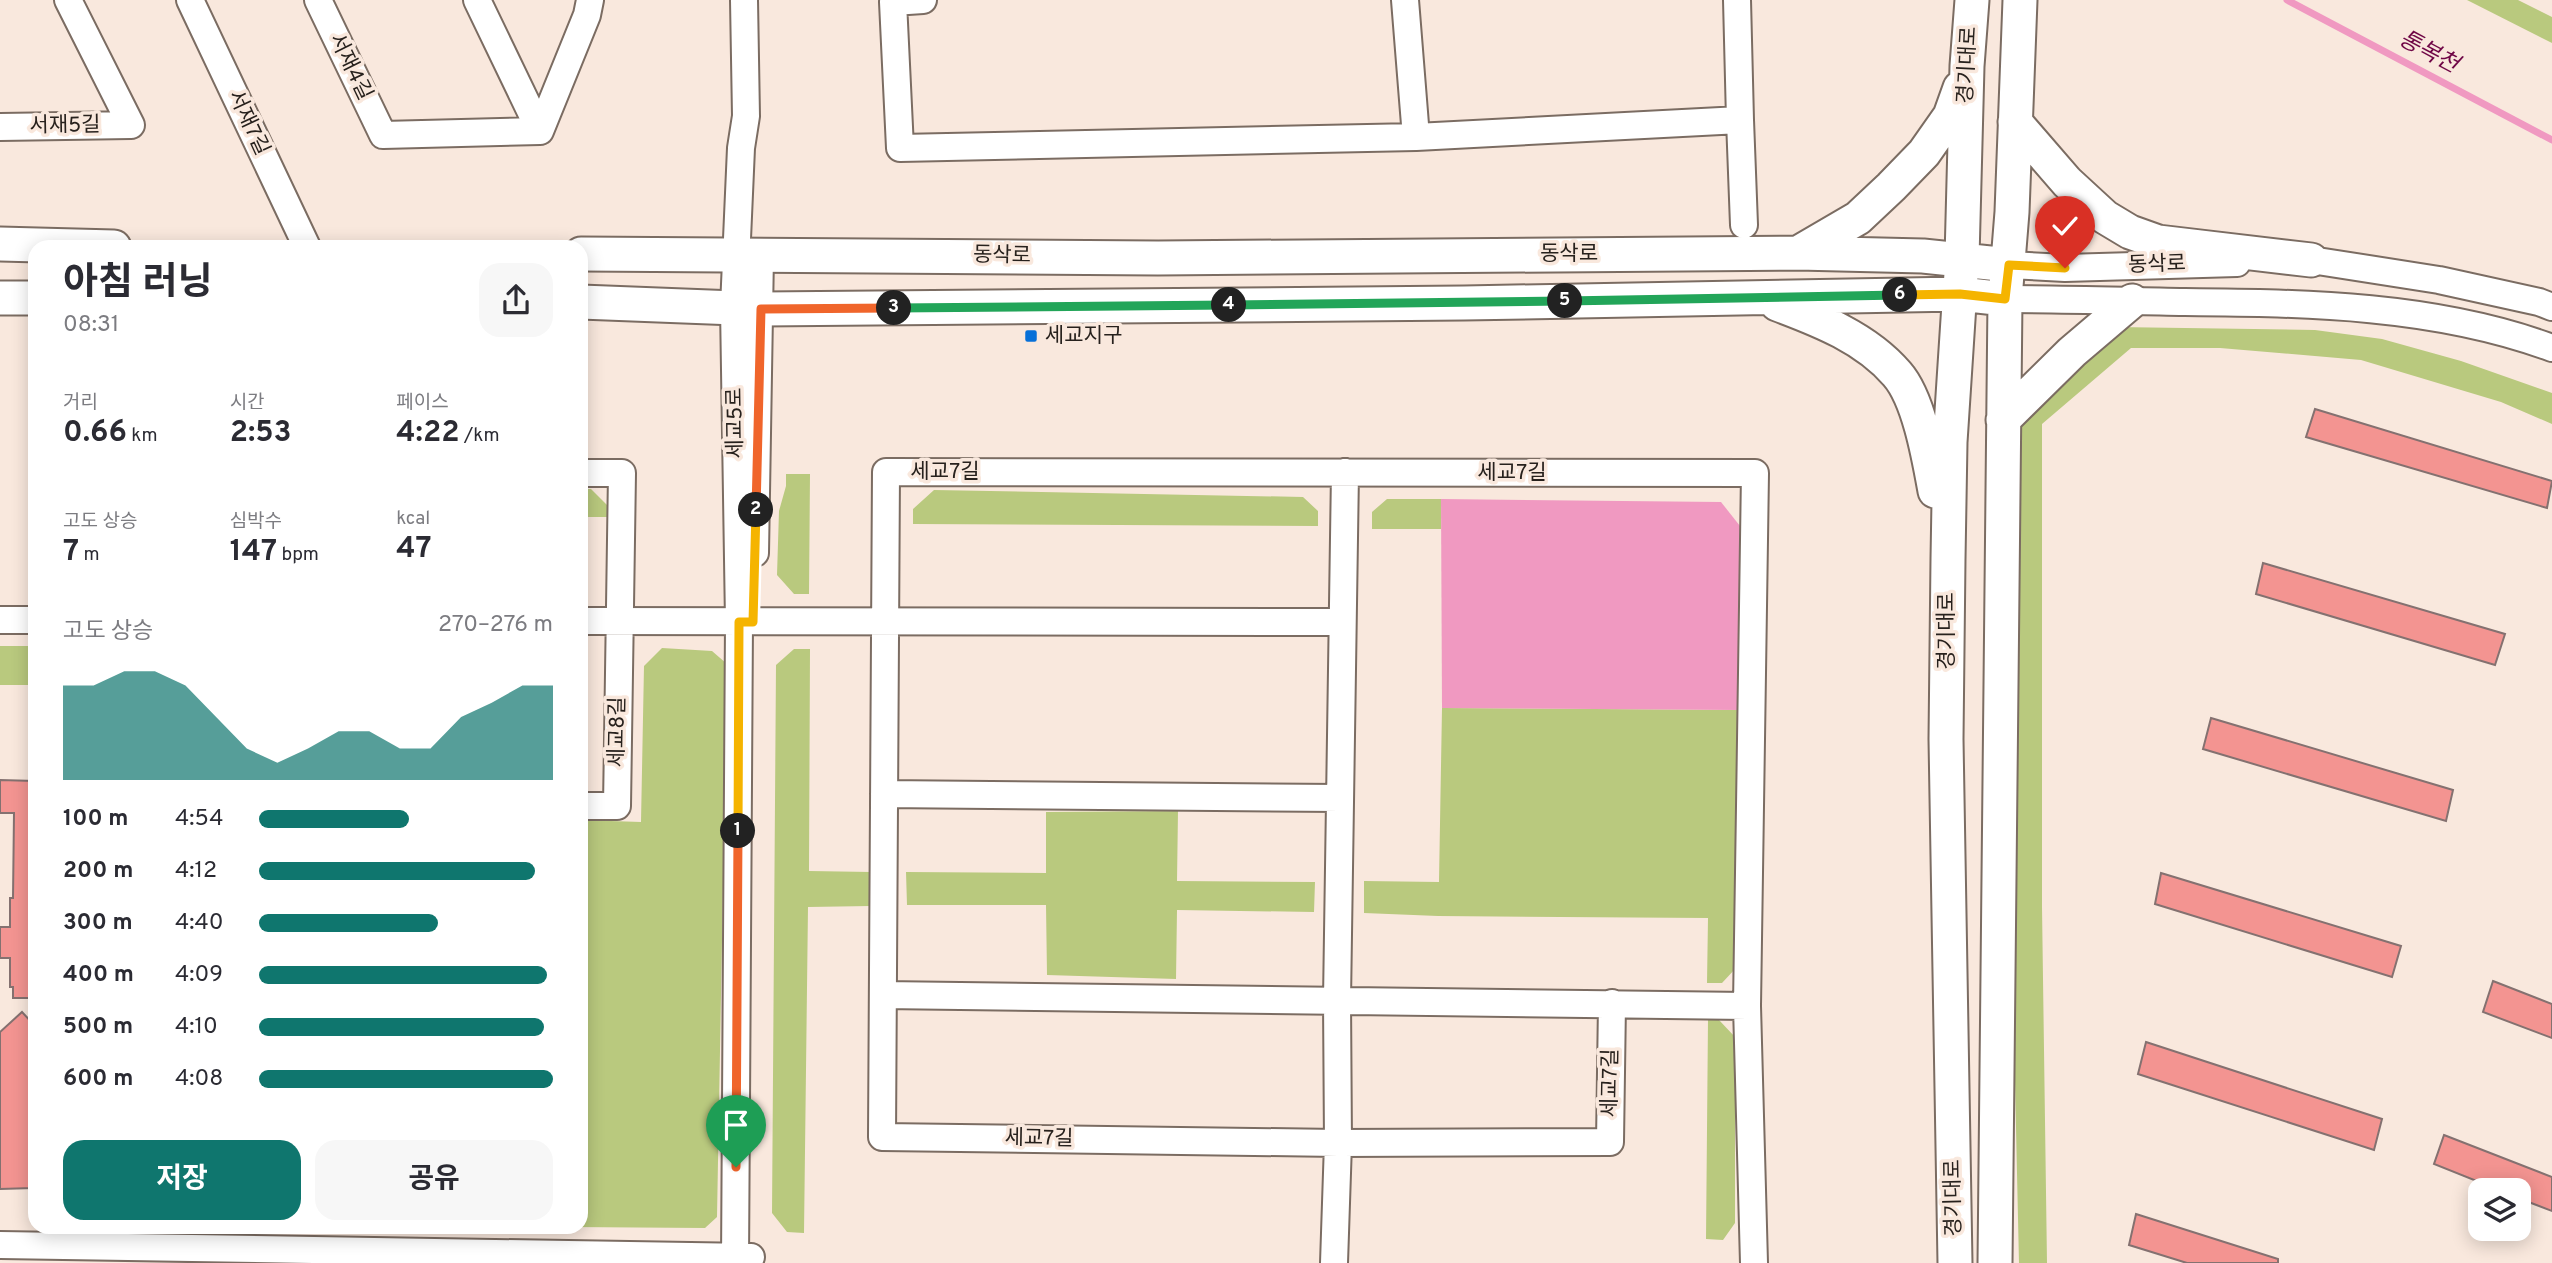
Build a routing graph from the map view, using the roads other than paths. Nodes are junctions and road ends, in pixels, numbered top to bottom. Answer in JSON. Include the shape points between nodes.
{"nodes":[{"id":1,"x":68,"y":0,"type":"edge"},
{"id":2,"x":190,"y":0,"type":"edge"},
{"id":3,"x":318,"y":0,"type":"edge"},
{"id":4,"x":477,"y":0,"type":"edge"},
{"id":5,"x":590,"y":0,"type":"edge"},
{"id":6,"x":744,"y":0,"type":"edge"},
{"id":7,"x":923,"y":0,"type":"edge"},
{"id":8,"x":1405,"y":0,"type":"edge"},
{"id":9,"x":1737,"y":0,"type":"edge"},
{"id":10,"x":1972,"y":0,"type":"edge"},
{"id":11,"x":2020,"y":0,"type":"edge"},
{"id":12,"x":893,"y":1,"type":"edge"},
{"id":13,"x":1967,"y":66,"type":"junction"},
{"id":14,"x":1740,"y":120,"type":"junction"},
{"id":15,"x":2015,"y":122,"type":"junction"},
{"id":16,"x":0,"y":127,"type":"edge"},
{"id":17,"x":540,"y":131,"type":"junction"},
{"id":18,"x":1416,"y":136,"type":"junction"},
{"id":19,"x":1744,"y":225,"type":"dead end"},
{"id":20,"x":304,"y":240,"type":"edge"},
{"id":21,"x":0,"y":244,"type":"edge"},
{"id":22,"x":28,"y":245,"type":"edge"},
{"id":23,"x":1798,"y":253,"type":"junction"},
{"id":24,"x":588,"y":254,"type":"edge"},
{"id":25,"x":749,"y":255,"type":"junction"},
{"id":26,"x":1962,"y":258,"type":"junction"},
{"id":27,"x":2311,"y":260,"type":"junction"},
{"id":28,"x":2009,"y":265,"type":"junction"},
{"id":29,"x":1960,"y":294,"type":"junction"},
{"id":30,"x":0,"y":298,"type":"edge"},
{"id":31,"x":28,"y":298,"type":"edge"},
{"id":32,"x":1761,"y":298,"type":"junction"},
{"id":33,"x":2005,"y":299,"type":"junction"},
{"id":34,"x":2132,"y":301,"type":"junction"},
{"id":35,"x":588,"y":302,"type":"edge"},
{"id":36,"x":2552,"y":307,"type":"edge"},
{"id":37,"x":747,"y":308,"type":"junction"},
{"id":38,"x":2552,"y":348,"type":"edge"},
{"id":39,"x":2003,"y":420,"type":"junction"},
{"id":40,"x":1345,"y":472,"type":"junction"},
{"id":41,"x":588,"y":473,"type":"edge"},
{"id":42,"x":1948,"y":559,"type":"junction"},
{"id":43,"x":0,"y":620,"type":"edge"},
{"id":44,"x":28,"y":620,"type":"edge"},
{"id":45,"x":588,"y":621,"type":"edge"},
{"id":46,"x":619,"y":621,"type":"junction"},
{"id":47,"x":885,"y":621,"type":"junction"},
{"id":48,"x":746,"y":622,"type":"junction"},
{"id":49,"x":1341,"y":622,"type":"junction"},
{"id":50,"x":884,"y":794,"type":"junction"},
{"id":51,"x":1340,"y":797,"type":"junction"},
{"id":52,"x":588,"y":806,"type":"edge"},
{"id":53,"x":883,"y":995,"type":"junction"},
{"id":54,"x":1337,"y":1000,"type":"junction"},
{"id":55,"x":1612,"y":1003,"type":"junction"},
{"id":56,"x":1747,"y":1006,"type":"junction"},
{"id":57,"x":1338,"y":1143,"type":"junction"},
{"id":58,"x":0,"y":1245,"type":"edge"},
{"id":59,"x":744,"y":1260,"type":"edge"},
{"id":60,"x":1334,"y":1263,"type":"edge"},
{"id":61,"x":1754,"y":1263,"type":"edge"},
{"id":62,"x":1955,"y":1263,"type":"edge"},
{"id":63,"x":1995,"y":1263,"type":"edge"}],
"edges":[{"from":1,"to":16,"type":"street","name":"서재5길","via":[[131,125]]},
{"from":2,"to":20,"type":"street","name":"서재7길"},
{"from":3,"to":17,"type":"street","name":"서재4길","via":[[383,135]]},
{"from":4,"to":17,"type":"street"},
{"from":5,"to":17,"type":"street"},
{"from":6,"to":25,"type":"street","name":"세교5로","via":[[746,116],[741,148]]},
{"from":7,"to":12,"type":"street"},
{"from":8,"to":18,"type":"street"},
{"from":9,"to":14,"type":"street"},
{"from":10,"to":13,"type":"main road","name":"경기대로"},
{"from":11,"to":15,"type":"main road","name":"경기대로"},
{"from":12,"to":18,"type":"street","via":[[900,148]]},
{"from":13,"to":23,"type":"main road","via":[[1950,116],[1924,153],[1858,218]]},
{"from":13,"to":26,"type":"main road","name":"경기대로"},
{"from":14,"to":18,"type":"street"},
{"from":14,"to":19,"type":"street"},
{"from":15,"to":27,"type":"main road","via":[[2067,182],[2105,217],[2130,232],[2158,242]]},
{"from":15,"to":28,"type":"main road","name":"경기대로"},
{"from":21,"to":22,"type":"main road"},
{"from":23,"to":25,"type":"main road","name":"동삭로","via":[[1158,258]]},
{"from":23,"to":26,"type":"main road","name":"동삭로"},
{"from":24,"to":25,"type":"main road","name":"동삭로"},
{"from":25,"to":37,"type":"street","name":"세교5로"},
{"from":26,"to":28,"type":"main road","name":"동삭로"},
{"from":26,"to":29,"type":"main road","name":"경기대로"},
{"from":27,"to":28,"type":"street","name":"동삭로","via":[[2065,268]]},
{"from":27,"to":36,"type":"street","name":"동삭로","via":[[2439,280]]},
{"from":28,"to":33,"type":"main road","name":"경기대로"},
{"from":29,"to":32,"type":"main road"},
{"from":29,"to":33,"type":"main road"},
{"from":29,"to":42,"type":"main road","name":"경기대로"},
{"from":30,"to":31,"type":"main road"},
{"from":32,"to":37,"type":"main road"},
{"from":32,"to":42,"type":"main road","via":[[1827,323],[1874,353],[1898,375],[1928,450]]},
{"from":33,"to":34,"type":"street","name":"동삭로"},
{"from":33,"to":39,"type":"main road","name":"경기대로"},
{"from":34,"to":38,"type":"street","name":"동삭로","via":[[2303,303],[2415,315],[2510,332]]},
{"from":34,"to":39,"type":"main road","via":[[2071,352]]},
{"from":35,"to":37,"type":"main road"},
{"from":37,"to":48,"type":"street","name":"세교5로"},
{"from":39,"to":63,"type":"main road","name":"경기대로"},
{"from":40,"to":47,"type":"street","name":"세교7길","via":[[886,472]]},
{"from":40,"to":49,"type":"street"},
{"from":40,"to":56,"type":"street","name":"세교7길","via":[[1755,473]]},
{"from":41,"to":46,"type":"street","name":"세교8길","via":[[622,473]]},
{"from":42,"to":62,"type":"main road","name":"경기대로","via":[[1946,739]]},
{"from":43,"to":44,"type":"street"},
{"from":45,"to":46,"type":"street"},
{"from":46,"to":48,"type":"street"},
{"from":46,"to":52,"type":"street","name":"세교8길","via":[[617,806]]},
{"from":47,"to":48,"type":"street"},
{"from":47,"to":49,"type":"street"},
{"from":47,"to":50,"type":"street","name":"세교7길"},
{"from":48,"to":59,"type":"street","name":"세교5로"},
{"from":49,"to":51,"type":"street"},
{"from":50,"to":51,"type":"street"},
{"from":50,"to":53,"type":"street","name":"세교7길"},
{"from":51,"to":54,"type":"street"},
{"from":53,"to":54,"type":"street"},
{"from":53,"to":57,"type":"street","name":"세교7길","via":[[882,1137]]},
{"from":54,"to":55,"type":"street"},
{"from":54,"to":57,"type":"street"},
{"from":55,"to":56,"type":"street"},
{"from":55,"to":57,"type":"street","name":"세교7길","via":[[1611,1142]]},
{"from":56,"to":61,"type":"street","name":"세교7길"},
{"from":57,"to":60,"type":"street"},
{"from":58,"to":59,"type":"street"}]}
